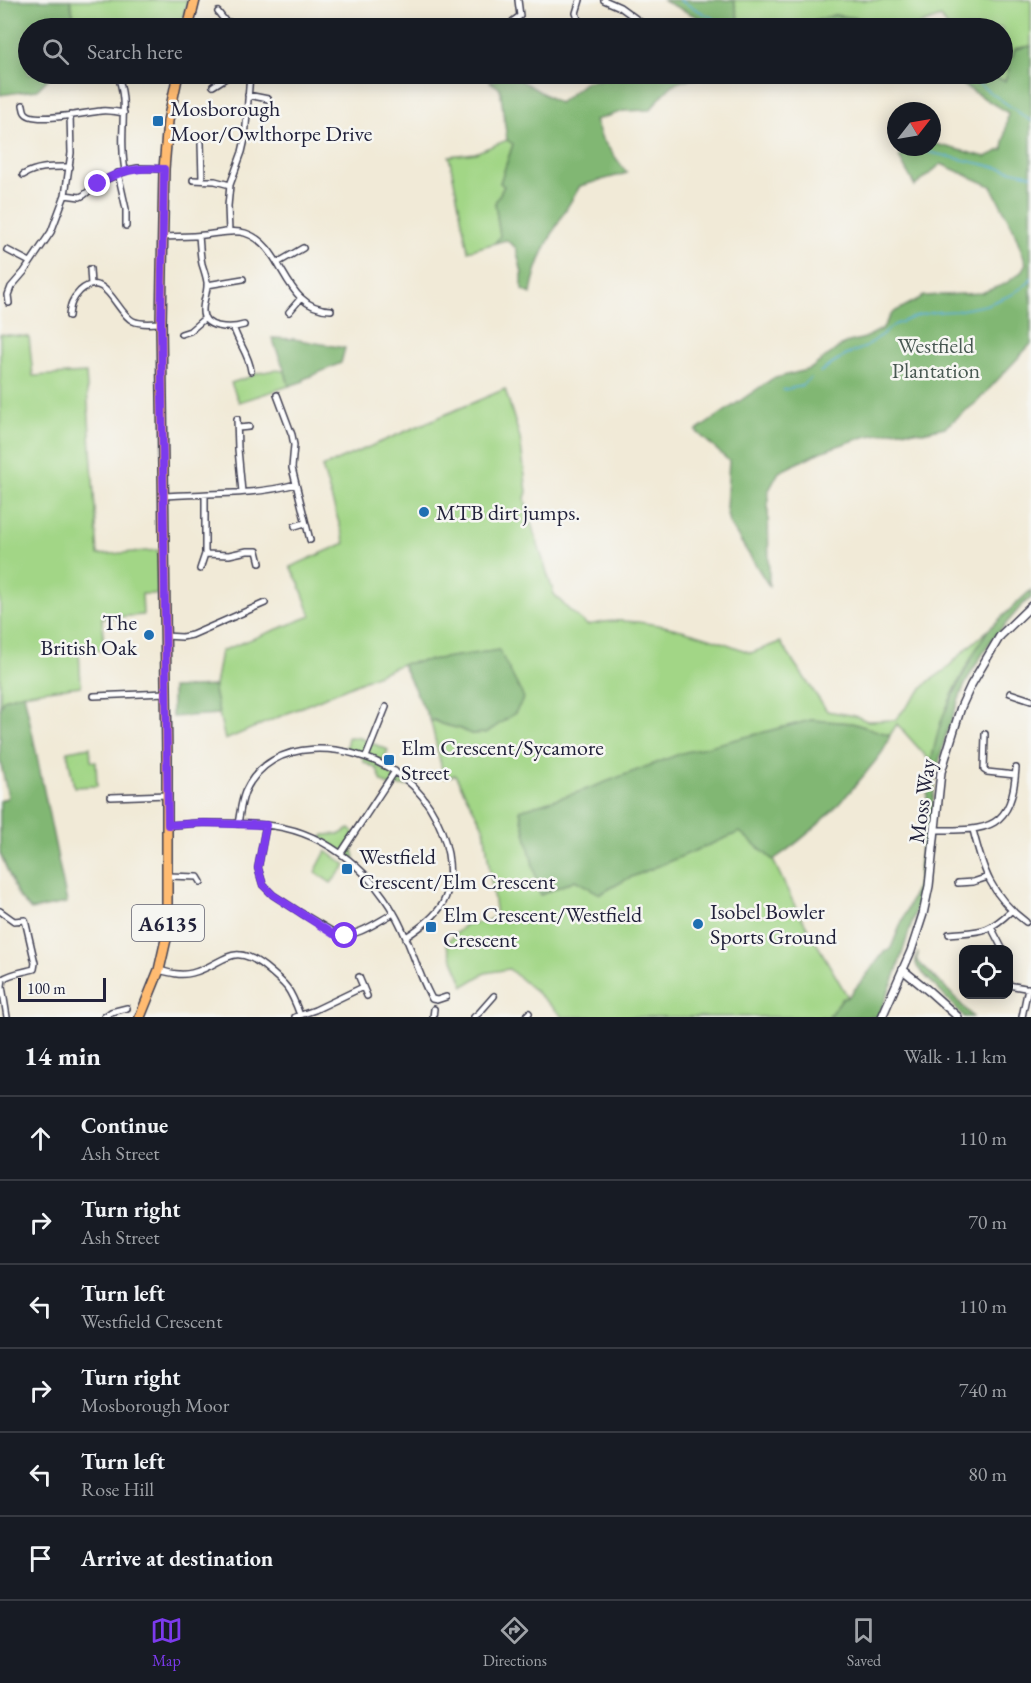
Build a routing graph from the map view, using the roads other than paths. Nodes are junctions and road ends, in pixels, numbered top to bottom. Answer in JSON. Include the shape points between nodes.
{"nodes":[{"id":1,"x":195,"y":0,"type":"edge"},
{"id":2,"x":518,"y":0,"type":"edge"},
{"id":3,"x":580,"y":0,"type":"edge"},
{"id":4,"x":604,"y":0,"type":"edge"},
{"id":5,"x":622,"y":0,"type":"edge"},
{"id":6,"x":620,"y":7,"type":"junction"},
{"id":7,"x":218,"y":12,"type":"dead end"},
{"id":8,"x":520,"y":16,"type":"junction"},
{"id":9,"x":190,"y":18,"type":"edge"},
{"id":10,"x":223,"y":18,"type":"edge"},
{"id":11,"x":517,"y":18,"type":"edge"},
{"id":12,"x":526,"y":18,"type":"edge"},
{"id":13,"x":578,"y":18,"type":"edge"},
{"id":14,"x":634,"y":18,"type":"edge"},
{"id":15,"x":120,"y":84,"type":"edge"},
{"id":16,"x":176,"y":84,"type":"edge"},
{"id":17,"x":216,"y":84,"type":"edge"},
{"id":18,"x":250,"y":84,"type":"edge"},
{"id":19,"x":213,"y":86,"type":"dead end"},
{"id":20,"x":248,"y":95,"type":"junction"},
{"id":21,"x":268,"y":99,"type":"dead end"},
{"id":22,"x":23,"y":105,"type":"dead end"},
{"id":23,"x":124,"y":113,"type":"junction"},
{"id":24,"x":70,"y":115,"type":"junction"},
{"id":25,"x":201,"y":143,"type":"dead end"},
{"id":26,"x":70,"y":167,"type":"junction"},
{"id":27,"x":164,"y":169,"type":"junction"},
{"id":28,"x":125,"y":171,"type":"junction"},
{"id":29,"x":118,"y":173,"type":"junction"},
{"id":30,"x":23,"y":175,"type":"dead end"},
{"id":31,"x":202,"y":179,"type":"junction"},
{"id":32,"x":193,"y":180,"type":"dead end"},
{"id":33,"x":230,"y":185,"type":"junction"},
{"id":34,"x":65,"y":195,"type":"junction"},
{"id":35,"x":126,"y":226,"type":"dead end"},
{"id":36,"x":229,"y":232,"type":"junction"},
{"id":37,"x":199,"y":236,"type":"junction"},
{"id":38,"x":162,"y":237,"type":"junction"},
{"id":39,"x":303,"y":248,"type":"dead end"},
{"id":40,"x":7,"y":250,"type":"dead end"},
{"id":41,"x":30,"y":262,"type":"junction"},
{"id":42,"x":277,"y":262,"type":"junction"},
{"id":43,"x":90,"y":269,"type":"dead end"},
{"id":44,"x":243,"y":279,"type":"dead end"},
{"id":45,"x":91,"y":285,"type":"junction"},
{"id":46,"x":207,"y":285,"type":"junction"},
{"id":47,"x":301,"y":298,"type":"junction"},
{"id":48,"x":9,"y":303,"type":"dead end"},
{"id":49,"x":332,"y":310,"type":"dead end"},
{"id":50,"x":289,"y":312,"type":"dead end"},
{"id":51,"x":69,"y":316,"type":"dead end"},
{"id":52,"x":205,"y":318,"type":"junction"},
{"id":53,"x":161,"y":322,"type":"junction"},
{"id":54,"x":244,"y":325,"type":"dead end"},
{"id":55,"x":234,"y":329,"type":"junction"},
{"id":56,"x":181,"y":333,"type":"dead end"},
{"id":57,"x":251,"y":371,"type":"dead end"},
{"id":58,"x":277,"y":395,"type":"dead end"},
{"id":59,"x":237,"y":419,"type":"dead end"},
{"id":60,"x":249,"y":427,"type":"dead end"},
{"id":61,"x":238,"y":428,"type":"junction"},
{"id":62,"x":296,"y":484,"type":"junction"},
{"id":63,"x":242,"y":492,"type":"junction"},
{"id":64,"x":205,"y":495,"type":"junction"},
{"id":65,"x":162,"y":496,"type":"junction"},
{"id":66,"x":305,"y":523,"type":"junction"},
{"id":67,"x":295,"y":526,"type":"dead end"},
{"id":68,"x":310,"y":540,"type":"dead end"},
{"id":69,"x":205,"y":554,"type":"junction"},
{"id":70,"x":260,"y":562,"type":"dead end"},
{"id":71,"x":200,"y":569,"type":"dead end"},
{"id":72,"x":265,"y":603,"type":"dead end"},
{"id":73,"x":1031,"y":606,"type":"edge"},
{"id":74,"x":165,"y":636,"type":"junction"},
{"id":75,"x":166,"y":693,"type":"junction"},
{"id":76,"x":1010,"y":693,"type":"dead end"},
{"id":77,"x":94,"y":696,"type":"dead end"},
{"id":78,"x":1031,"y":700,"type":"edge"},
{"id":79,"x":386,"y":707,"type":"dead end"},
{"id":80,"x":985,"y":734,"type":"dead end"},
{"id":81,"x":366,"y":757,"type":"junction"},
{"id":82,"x":394,"y":771,"type":"junction"},
{"id":83,"x":168,"y":795,"type":"junction"},
{"id":84,"x":111,"y":797,"type":"dead end"},
{"id":85,"x":238,"y":824,"type":"junction"},
{"id":86,"x":168,"y":825,"type":"junction"},
{"id":87,"x":266,"y":825,"type":"junction"},
{"id":88,"x":935,"y":830,"type":"junction"},
{"id":89,"x":973,"y":830,"type":"junction"},
{"id":90,"x":341,"y":853,"type":"junction"},
{"id":91,"x":168,"y":876,"type":"junction"},
{"id":92,"x":988,"y":877,"type":"junction"},
{"id":93,"x":201,"y":882,"type":"dead end"},
{"id":94,"x":958,"y":884,"type":"dead end"},
{"id":95,"x":0,"y":911,"type":"edge"},
{"id":96,"x":1011,"y":911,"type":"junction"},
{"id":97,"x":394,"y":913,"type":"junction"},
{"id":98,"x":1026,"y":922,"type":"dead end"},
{"id":99,"x":991,"y":927,"type":"junction"},
{"id":100,"x":949,"y":934,"type":"dead end"},
{"id":101,"x":406,"y":937,"type":"junction"},
{"id":102,"x":1000,"y":945,"type":"edge"},
{"id":103,"x":159,"y":970,"type":"junction"},
{"id":104,"x":903,"y":970,"type":"junction"},
{"id":105,"x":359,"y":976,"type":"dead end"},
{"id":106,"x":1013,"y":986,"type":"edge"},
{"id":107,"x":363,"y":987,"type":"junction"},
{"id":108,"x":1029,"y":988,"type":"edge"},
{"id":109,"x":367,"y":996,"type":"dead end"},
{"id":110,"x":494,"y":996,"type":"dead end"},
{"id":111,"x":446,"y":997,"type":"dead end"},
{"id":112,"x":434,"y":1005,"type":"junction"},
{"id":113,"x":127,"y":1008,"type":"dead end"},
{"id":114,"x":298,"y":1016,"type":"edge"},
{"id":115,"x":7,"y":1017,"type":"edge"},
{"id":116,"x":104,"y":1017,"type":"edge"},
{"id":117,"x":140,"y":1017,"type":"edge"},
{"id":118,"x":433,"y":1017,"type":"edge"},
{"id":119,"x":474,"y":1017,"type":"edge"},
{"id":120,"x":882,"y":1017,"type":"edge"},
{"id":121,"x":958,"y":1017,"type":"edge"},
{"id":122,"x":1022,"y":1017,"type":"edge"}],
"edges":[{"from":1,"to":9,"type":"main road"},
{"from":2,"to":8,"type":"street"},
{"from":3,"to":13,"type":"street"},
{"from":4,"to":6,"type":"street"},
{"from":5,"to":6,"type":"street"},
{"from":6,"to":14,"type":"street"},
{"from":7,"to":10,"type":"street"},
{"from":8,"to":11,"type":"street"},
{"from":8,"to":12,"type":"street"},
{"from":15,"to":23,"type":"street"},
{"from":16,"to":27,"type":"main road","number":"A6135"},
{"from":17,"to":19,"type":"street"},
{"from":18,"to":20,"type":"street"},
{"from":20,"to":21,"type":"street"},
{"from":20,"to":33,"type":"street","via":[[245,139]]},
{"from":22,"to":24,"type":"street","via":[[28,116]]},
{"from":23,"to":24,"type":"street"},
{"from":23,"to":28,"type":"street"},
{"from":24,"to":26,"type":"street"},
{"from":25,"to":31,"type":"street"},
{"from":26,"to":30,"type":"street","via":[[48,166]]},
{"from":26,"to":34,"type":"street"},
{"from":27,"to":28,"type":"street"},
{"from":27,"to":38,"type":"main road","number":"A6135"},
{"from":28,"to":29,"type":"street"},
{"from":29,"to":34,"type":"street","via":[[84,195]]},
{"from":29,"to":35,"type":"street"},
{"from":31,"to":32,"type":"street"},
{"from":31,"to":33,"type":"street"},
{"from":33,"to":36,"type":"street"},
{"from":34,"to":41,"type":"street","via":[[51,231]]},
{"from":36,"to":37,"type":"street"},
{"from":36,"to":42,"type":"street","via":[[254,236]]},
{"from":37,"to":38,"type":"street"},
{"from":37,"to":46,"type":"street"},
{"from":38,"to":53,"type":"main road","number":"A6135"},
{"from":39,"to":42,"type":"street"},
{"from":40,"to":41,"type":"street"},
{"from":41,"to":48,"type":"street","via":[[12,287]]},
{"from":42,"to":47,"type":"street"},
{"from":43,"to":45,"type":"street"},
{"from":44,"to":46,"type":"street"},
{"from":45,"to":51,"type":"street","via":[[74,297]]},
{"from":45,"to":53,"type":"street","via":[[111,294],[129,320]]},
{"from":46,"to":52,"type":"street","via":[[202,312]]},
{"from":47,"to":49,"type":"street"},
{"from":47,"to":50,"type":"street"},
{"from":52,"to":55,"type":"street"},
{"from":52,"to":56,"type":"street","via":[[190,331]]},
{"from":53,"to":65,"type":"main road","number":"A6135"},
{"from":54,"to":55,"type":"street"},
{"from":55,"to":57,"type":"street","via":[[250,360]]},
{"from":58,"to":62,"type":"street","via":[[292,435]]},
{"from":59,"to":61,"type":"street"},
{"from":60,"to":61,"type":"street"},
{"from":61,"to":63,"type":"street"},
{"from":62,"to":63,"type":"street"},
{"from":62,"to":66,"type":"street"},
{"from":63,"to":64,"type":"street"},
{"from":64,"to":65,"type":"street"},
{"from":64,"to":69,"type":"street"},
{"from":65,"to":74,"type":"main road","number":"A6135"},
{"from":66,"to":67,"type":"street"},
{"from":66,"to":68,"type":"street"},
{"from":69,"to":70,"type":"street","via":[[256,551]]},
{"from":69,"to":71,"type":"street"},
{"from":72,"to":74,"type":"street","via":[[192,635]]},
{"from":73,"to":88,"type":"street","name":"Moss Way","via":[[1000,636],[961,707],[942,771]]},
{"from":74,"to":75,"type":"main road","number":"A6135"},
{"from":75,"to":77,"type":"street"},
{"from":75,"to":83,"type":"main road","number":"A6135"},
{"from":76,"to":78,"type":"street"},
{"from":79,"to":81,"type":"street"},
{"from":80,"to":89,"type":"street","via":[[984,770],[1015,772],[1012,799],[1002,816]]},
{"from":81,"to":82,"type":"street"},
{"from":81,"to":85,"type":"street","via":[[320,749],[289,753],[271,762],[257,773],[246,791]]},
{"from":82,"to":90,"type":"street"},
{"from":82,"to":101,"type":"street","via":[[433,812],[449,863],[450,878],[440,909]]},
{"from":83,"to":84,"type":"street"},
{"from":83,"to":86,"type":"main road","number":"A6135"},
{"from":85,"to":86,"type":"street"},
{"from":85,"to":87,"type":"street"},
{"from":86,"to":91,"type":"main road","number":"A6135"},
{"from":87,"to":90,"type":"street","via":[[302,833]]},
{"from":87,"to":97,"type":"street","via":[[258,868],[263,885],[273,895],[338,935],[361,931]]},
{"from":88,"to":89,"type":"street"},
{"from":88,"to":104,"type":"street","name":"Moss Way","via":[[923,914]]},
{"from":89,"to":92,"type":"street"},
{"from":90,"to":97,"type":"street","via":[[369,879]]},
{"from":91,"to":93,"type":"street","via":[[198,877]]},
{"from":91,"to":103,"type":"main road","number":"A6135","via":[[167,935]]},
{"from":92,"to":94,"type":"street"},
{"from":92,"to":96,"type":"street"},
{"from":95,"to":115,"type":"street","via":[[14,921],[25,920],[34,963],[34,969],[3,979]]},
{"from":96,"to":98,"type":"street"},
{"from":96,"to":99,"type":"street"},
{"from":97,"to":101,"type":"street"},
{"from":99,"to":100,"type":"street","via":[[980,932]]},
{"from":99,"to":102,"type":"street"},
{"from":101,"to":112,"type":"street"},
{"from":103,"to":114,"type":"street","via":[[192,973],[233,955],[249,956],[289,989]]},
{"from":103,"to":117,"type":"main road","number":"A6135"},
{"from":104,"to":120,"type":"street","name":"Moss Way"},
{"from":104,"to":121,"type":"street"},
{"from":105,"to":107,"type":"street"},
{"from":106,"to":108,"type":"street"},
{"from":107,"to":109,"type":"street"},
{"from":107,"to":114,"type":"street"},
{"from":108,"to":122,"type":"street"},
{"from":110,"to":119,"type":"street"},
{"from":111,"to":112,"type":"street"},
{"from":112,"to":118,"type":"street"},
{"from":113,"to":116,"type":"street","via":[[111,1011]]}]}
